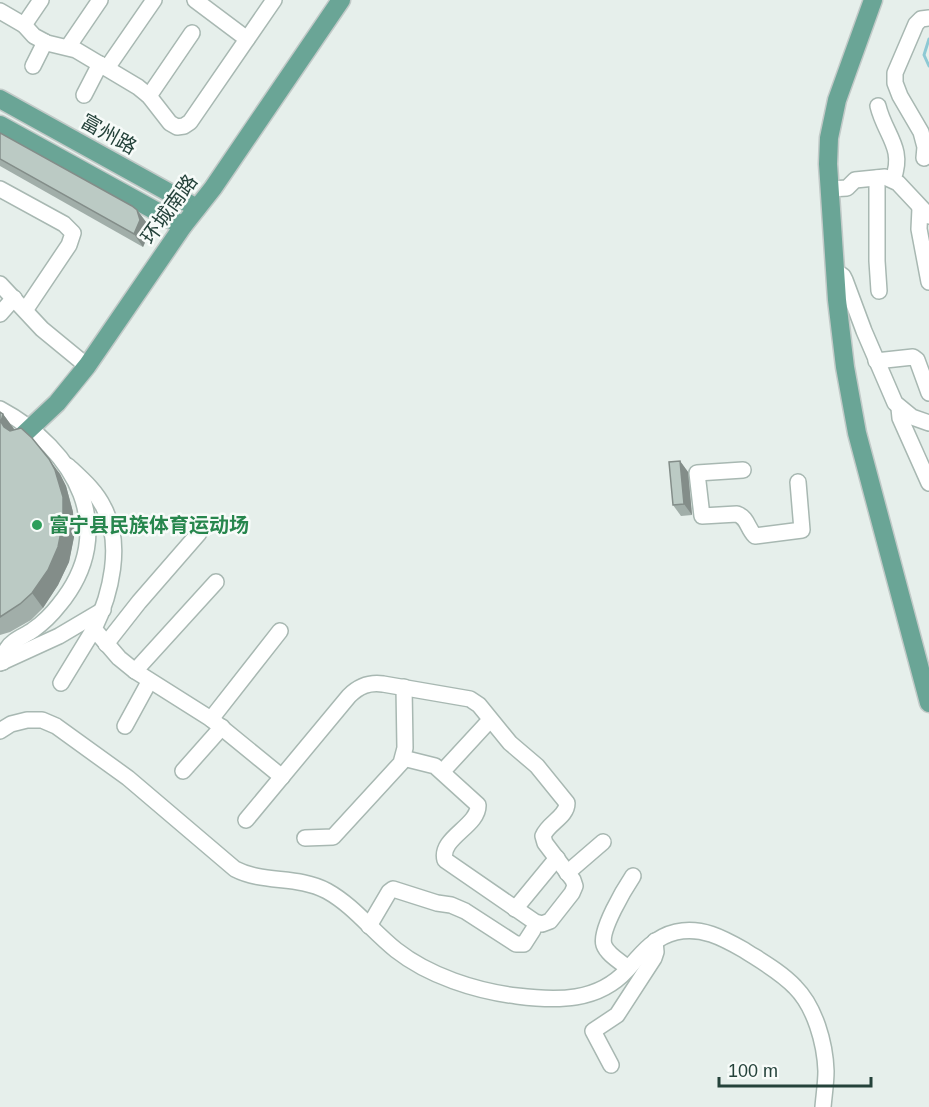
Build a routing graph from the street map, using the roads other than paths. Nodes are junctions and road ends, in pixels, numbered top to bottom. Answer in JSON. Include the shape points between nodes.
{"nodes":[{"id":1,"x":41,"y":0,"type":"edge"},
{"id":2,"x":100,"y":0,"type":"edge"},
{"id":3,"x":154,"y":0,"type":"edge"},
{"id":4,"x":195,"y":0,"type":"edge"},
{"id":5,"x":274,"y":0,"type":"edge"},
{"id":6,"x":341,"y":0,"type":"edge"},
{"id":7,"x":873,"y":0,"type":"edge"},
{"id":8,"x":212,"y":5,"type":"edge"},
{"id":9,"x":0,"y":11,"type":"edge"},
{"id":10,"x":929,"y":18,"type":"edge"},
{"id":11,"x":24,"y":25,"type":"junction"},
{"id":12,"x":192,"y":33,"type":"dead end"},
{"id":13,"x":247,"y":39,"type":"junction"},
{"id":14,"x":45,"y":42,"type":"junction"},
{"id":15,"x":68,"y":46,"type":"junction"},
{"id":16,"x":33,"y":66,"type":"dead end"},
{"id":17,"x":104,"y":66,"type":"junction"},
{"id":18,"x":84,"y":95,"type":"dead end"},
{"id":19,"x":149,"y":96,"type":"junction"},
{"id":20,"x":0,"y":99,"type":"edge"},
{"id":21,"x":878,"y":106,"type":"dead end"},
{"id":22,"x":0,"y":124,"type":"edge"},
{"id":23,"x":924,"y":158,"type":"dead end"},
{"id":24,"x":877,"y":178,"type":"junction"},
{"id":25,"x":893,"y":179,"type":"junction"},
{"id":26,"x":0,"y":189,"type":"edge"},
{"id":27,"x":830,"y":189,"type":"junction"},
{"id":28,"x":197,"y":208,"type":"junction"},
{"id":29,"x":925,"y":212,"type":"edge"},
{"id":30,"x":183,"y":226,"type":"junction"},
{"id":31,"x":836,"y":271,"type":"junction"},
{"id":32,"x":929,"y":282,"type":"edge"},
{"id":33,"x":0,"y":284,"type":"edge"},
{"id":34,"x":879,"y":291,"type":"dead end"},
{"id":35,"x":14,"y":298,"type":"junction"},
{"id":36,"x":26,"y":309,"type":"junction"},
{"id":37,"x":0,"y":314,"type":"edge"},
{"id":38,"x":876,"y":361,"type":"junction"},
{"id":39,"x":87,"y":366,"type":"junction"},
{"id":40,"x":929,"y":393,"type":"edge"},
{"id":41,"x":899,"y":408,"type":"junction"},
{"id":42,"x":0,"y":409,"type":"edge"},
{"id":43,"x":929,"y":423,"type":"edge"},
{"id":44,"x":28,"y":432,"type":"junction"},
{"id":45,"x":68,"y":466,"type":"junction"},
{"id":46,"x":743,"y":470,"type":"dead end"},
{"id":47,"x":798,"y":482,"type":"dead end"},
{"id":48,"x":929,"y":483,"type":"edge"},
{"id":49,"x":199,"y":533,"type":"dead end"},
{"id":50,"x":216,"y":582,"type":"dead end"},
{"id":51,"x":103,"y":610,"type":"junction"},
{"id":52,"x":94,"y":629,"type":"junction"},
{"id":53,"x":280,"y":631,"type":"dead end"},
{"id":54,"x":106,"y":644,"type":"junction"},
{"id":55,"x":2,"y":663,"type":"edge"},
{"id":56,"x":135,"y":671,"type":"junction"},
{"id":57,"x":149,"y":681,"type":"junction"},
{"id":58,"x":62,"y":683,"type":"dead end"},
{"id":59,"x":404,"y":687,"type":"junction"},
{"id":60,"x":929,"y":703,"type":"edge"},
{"id":61,"x":490,"y":720,"type":"junction"},
{"id":62,"x":216,"y":723,"type":"junction"},
{"id":63,"x":125,"y":726,"type":"dead end"},
{"id":64,"x":0,"y":731,"type":"edge"},
{"id":65,"x":403,"y":758,"type":"junction"},
{"id":66,"x":183,"y":771,"type":"dead end"},
{"id":67,"x":442,"y":771,"type":"junction"},
{"id":68,"x":282,"y":777,"type":"junction"},
{"id":69,"x":246,"y":820,"type":"dead end"},
{"id":70,"x":305,"y":838,"type":"dead end"},
{"id":71,"x":603,"y":842,"type":"dead end"},
{"id":72,"x":557,"y":858,"type":"junction"},
{"id":73,"x":567,"y":873,"type":"junction"},
{"id":74,"x":633,"y":876,"type":"dead end"},
{"id":75,"x":515,"y":909,"type":"junction"},
{"id":76,"x":369,"y":926,"type":"junction"},
{"id":77,"x":532,"y":930,"type":"dead end"},
{"id":78,"x":655,"y":941,"type":"junction"},
{"id":79,"x":628,"y":968,"type":"junction"},
{"id":80,"x":611,"y":1065,"type":"dead end"},
{"id":81,"x":823,"y":1107,"type":"edge"}],
"edges":[{"from":1,"to":11,"type":"street"},
{"from":2,"to":15,"type":"street"},
{"from":3,"to":17,"type":"street"},
{"from":4,"to":8,"type":"street"},
{"from":5,"to":13,"type":"street"},
{"from":6,"to":28,"type":"main road","name":"环城南路"},
{"from":7,"to":27,"type":"main road","via":[[834,112],[828,151]]},
{"from":8,"to":13,"type":"street"},
{"from":9,"to":11,"type":"street"},
{"from":10,"to":23,"type":"street","via":[[916,24],[895,73],[900,96],[924,139]]},
{"from":11,"to":14,"type":"street"},
{"from":12,"to":19,"type":"street"},
{"from":13,"to":19,"type":"street","via":[[184,126],[170,123]]},
{"from":14,"to":15,"type":"street"},
{"from":14,"to":16,"type":"street"},
{"from":15,"to":17,"type":"street"},
{"from":17,"to":18,"type":"street"},
{"from":17,"to":19,"type":"street"},
{"from":20,"to":28,"type":"main road","name":"富州路"},
{"from":21,"to":25,"type":"street","via":[[897,150]]},
{"from":22,"to":30,"type":"main road"},
{"from":24,"to":25,"type":"street"},
{"from":24,"to":27,"type":"street","via":[[855,180],[847,188]]},
{"from":24,"to":34,"type":"street"},
{"from":25,"to":29,"type":"street"},
{"from":26,"to":36,"type":"street","via":[[64,224],[73,233]]},
{"from":27,"to":31,"type":"main road"},
{"from":28,"to":30,"type":"main road","name":"环城南路"},
{"from":29,"to":32,"type":"street","via":[[919,229]]},
{"from":30,"to":39,"type":"main road","name":"环城南路"},
{"from":31,"to":38,"type":"street","via":[[845,280]]},
{"from":31,"to":60,"type":"main road","via":[[843,356],[857,434]]},
{"from":33,"to":35,"type":"street"},
{"from":35,"to":36,"type":"street"},
{"from":35,"to":37,"type":"street"},
{"from":36,"to":39,"type":"street","via":[[42,329]]},
{"from":38,"to":40,"type":"street","via":[[913,357]]},
{"from":38,"to":41,"type":"street"},
{"from":39,"to":44,"type":"main road","name":"环城南路"},
{"from":41,"to":43,"type":"street"},
{"from":41,"to":48,"type":"street"},
{"from":42,"to":44,"type":"street"},
{"from":44,"to":45,"type":"street","via":[[51,446]]},
{"from":45,"to":51,"type":"street","via":[[93,490],[110,521],[113,558]]},
{"from":45,"to":55,"type":"street","via":[[86,513],[83,561],[60,604],[33,631],[7,648]]},
{"from":46,"to":47,"type":"street","via":[[698,472],[702,516],[737,514],[747,520],[755,536],[802,530]]},
{"from":49,"to":54,"type":"street"},
{"from":50,"to":56,"type":"street"},
{"from":51,"to":52,"type":"street"},
{"from":51,"to":55,"type":"street"},
{"from":52,"to":54,"type":"street"},
{"from":52,"to":58,"type":"street"},
{"from":53,"to":62,"type":"street"},
{"from":54,"to":56,"type":"street"},
{"from":56,"to":57,"type":"street"},
{"from":57,"to":62,"type":"street"},
{"from":57,"to":63,"type":"street"},
{"from":59,"to":61,"type":"street","via":[[470,699]]},
{"from":59,"to":65,"type":"street"},
{"from":59,"to":68,"type":"street","via":[[374,683],[356,690]]},
{"from":61,"to":67,"type":"street"},
{"from":61,"to":72,"type":"street","via":[[537,766],[567,803],[566,810],[543,836]]},
{"from":62,"to":66,"type":"street"},
{"from":62,"to":68,"type":"street"},
{"from":64,"to":76,"type":"street","via":[[27,720],[42,720],[56,726],[128,778],[231,866],[256,877],[296,880],[320,888],[342,901]]},
{"from":65,"to":67,"type":"street"},
{"from":65,"to":70,"type":"street","via":[[333,837]]},
{"from":67,"to":75,"type":"street","via":[[478,808],[446,848],[445,860]]},
{"from":68,"to":69,"type":"street"},
{"from":71,"to":73,"type":"street"},
{"from":72,"to":73,"type":"street"},
{"from":72,"to":75,"type":"street"},
{"from":73,"to":75,"type":"street","via":[[575,883],[574,890],[546,923],[538,924]]},
{"from":74,"to":79,"type":"street","via":[[614,906],[604,940],[605,948]]},
{"from":76,"to":77,"type":"street","via":[[393,889],[465,911],[516,944],[524,944]]},
{"from":76,"to":79,"type":"street","via":[[422,967],[503,994],[581,997],[610,984]]},
{"from":78,"to":79,"type":"street"},
{"from":78,"to":80,"type":"street","via":[[654,958],[621,1010],[593,1031]]},
{"from":78,"to":81,"type":"street","via":[[682,931],[710,933],[756,958],[794,986],[810,1008],[820,1038],[826,1071]]}]}
